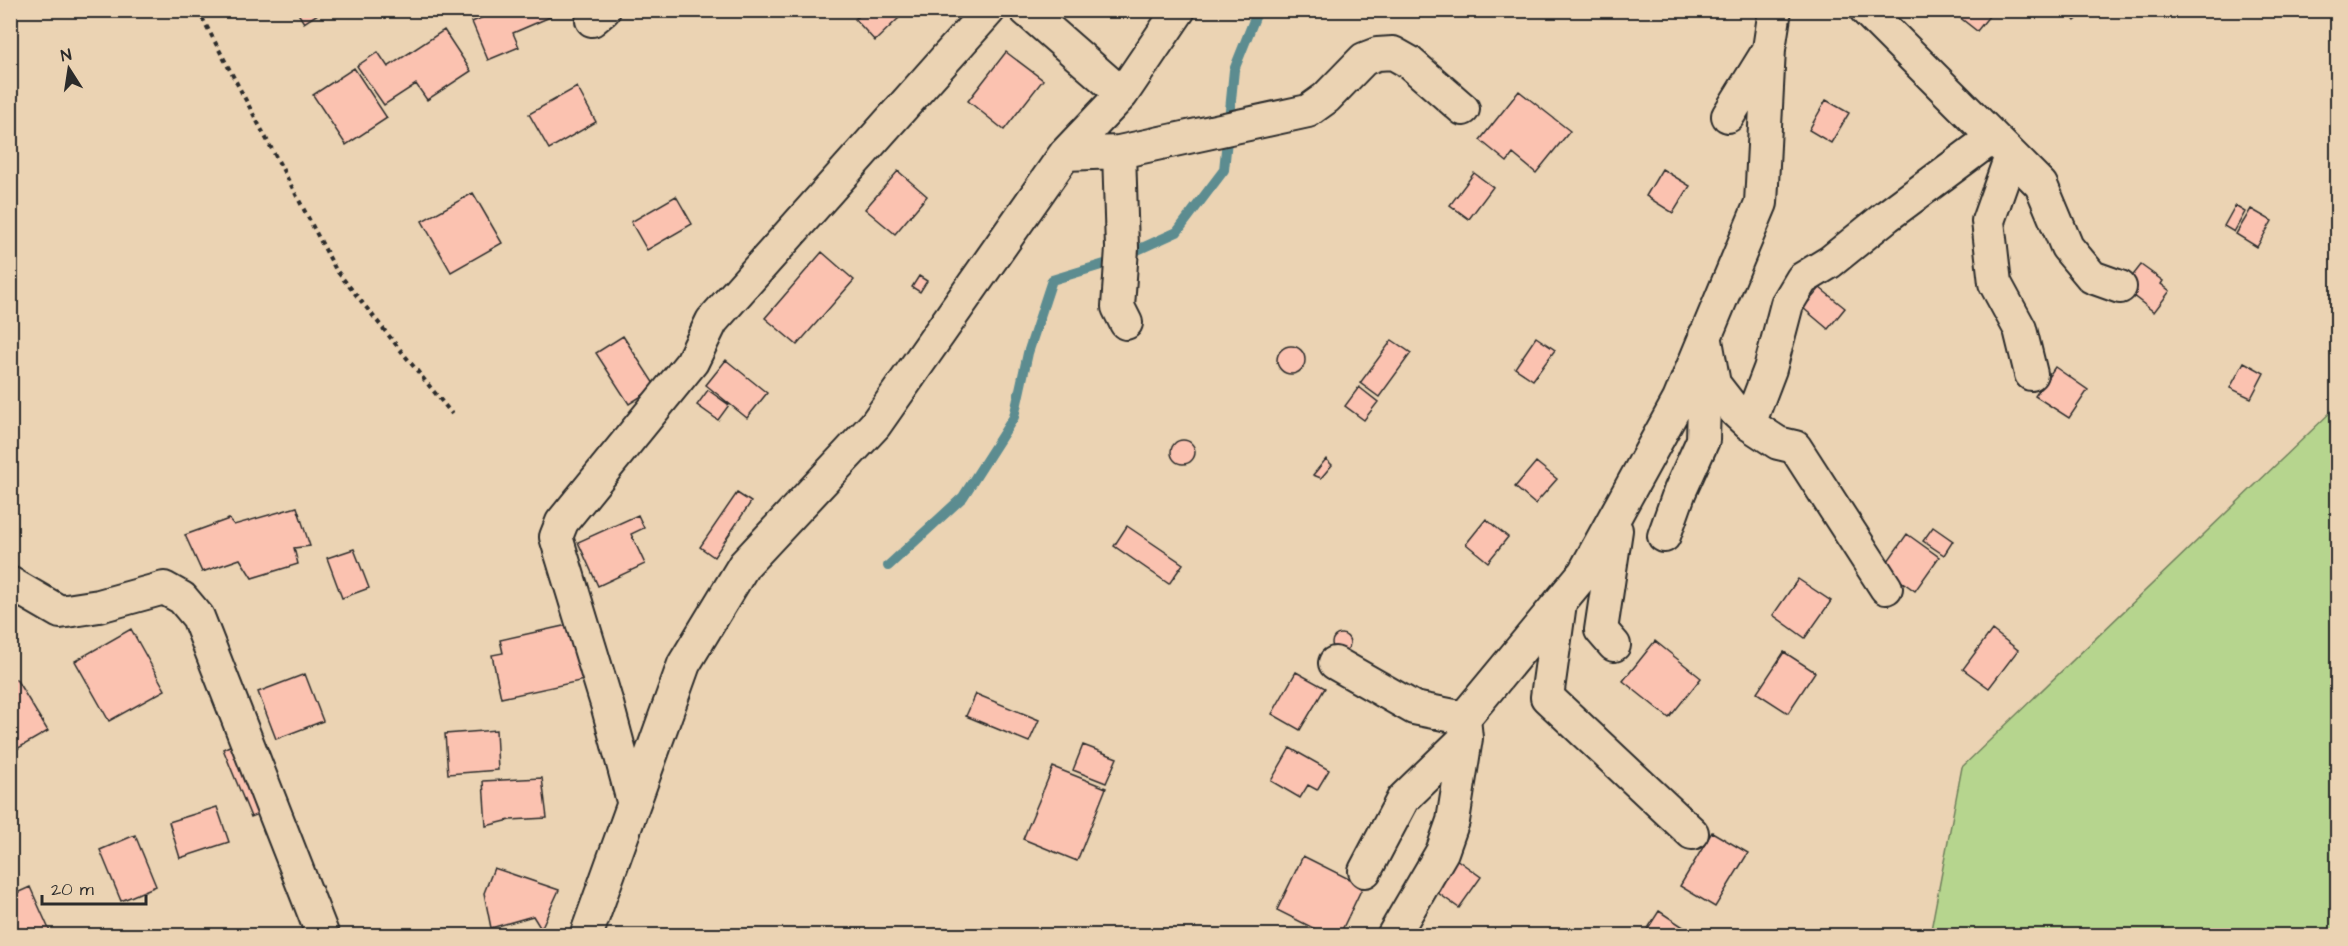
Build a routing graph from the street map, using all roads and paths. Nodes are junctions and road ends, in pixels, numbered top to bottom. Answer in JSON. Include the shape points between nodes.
{"nodes":[{"id":1,"x":198,"y":10,"type":"edge"},
{"id":2,"x":989,"y":10,"type":"edge"},
{"id":3,"x":1026,"y":10,"type":"edge"},
{"id":4,"x":1179,"y":10,"type":"edge"},
{"id":5,"x":1776,"y":10,"type":"edge"},
{"id":6,"x":1866,"y":10,"type":"edge"},
{"id":7,"x":1769,"y":49,"type":"junction"},
{"id":8,"x":1122,"y":94,"type":"junction"},
{"id":9,"x":1463,"y":109,"type":"dead end"},
{"id":10,"x":1728,"y":116,"type":"dead end"},
{"id":11,"x":2002,"y":147,"type":"junction"},
{"id":12,"x":1119,"y":152,"type":"junction"},
{"id":13,"x":1065,"y":154,"type":"junction"},
{"id":14,"x":2120,"y":287,"type":"dead end"},
{"id":15,"x":1126,"y":323,"type":"dead end"},
{"id":16,"x":1705,"y":335,"type":"junction"},
{"id":17,"x":2031,"y":374,"type":"dead end"},
{"id":18,"x":452,"y":414,"type":"dead end"},
{"id":19,"x":1749,"y":424,"type":"junction"},
{"id":20,"x":1619,"y":511,"type":"junction"},
{"id":21,"x":1664,"y":536,"type":"dead end"},
{"id":22,"x":10,"y":583,"type":"edge"},
{"id":23,"x":1886,"y":588,"type":"dead end"},
{"id":24,"x":1560,"y":602,"type":"junction"},
{"id":25,"x":1614,"y":645,"type":"dead end"},
{"id":26,"x":1335,"y":663,"type":"dead end"},
{"id":27,"x":1465,"y":728,"type":"junction"},
{"id":28,"x":633,"y":801,"type":"junction"},
{"id":29,"x":1692,"y":833,"type":"dead end"},
{"id":30,"x":1365,"y":871,"type":"dead end"},
{"id":31,"x":323,"y":936,"type":"edge"},
{"id":32,"x":586,"y":936,"type":"edge"},
{"id":33,"x":1393,"y":936,"type":"edge"}],
"edges":[{"from":1,"to":18,"type":"path","via":[[336,270]]},
{"from":2,"to":28,"type":"street","via":[[712,321],[692,362],[562,522],[556,537]]},
{"from":3,"to":8,"type":"street"},
{"from":4,"to":8,"type":"street"},
{"from":5,"to":7,"type":"street"},
{"from":6,"to":11,"type":"street"},
{"from":7,"to":10,"type":"street"},
{"from":7,"to":16,"type":"street","via":[[1761,203]]},
{"from":8,"to":13,"type":"street"},
{"from":9,"to":12,"type":"street","via":[[1409,62],[1393,53],[1377,54],[1364,59],[1308,111]]},
{"from":11,"to":14,"type":"street","via":[[2041,185],[2067,247],[2092,277]]},
{"from":11,"to":17,"type":"street","via":[[1988,221],[1995,283],[2020,329]]},
{"from":11,"to":19,"type":"street","via":[[1887,216],[1830,262],[1802,279],[1787,304],[1770,369]]},
{"from":12,"to":13,"type":"street"},
{"from":12,"to":15,"type":"street","via":[[1122,248],[1118,307]]},
{"from":13,"to":28,"type":"street","via":[[875,425],[744,565],[684,664]]},
{"from":16,"to":19,"type":"street","via":[[1714,384]]},
{"from":16,"to":20,"type":"street","via":[[1679,400]]},
{"from":16,"to":21,"type":"street","via":[[1703,440]]},
{"from":19,"to":23,"type":"street","via":[[1778,443],[1795,447]]},
{"from":20,"to":24,"type":"street","via":[[1584,573]]},
{"from":20,"to":25,"type":"street","via":[[1601,630]]},
{"from":22,"to":31,"type":"street","via":[[60,612],[164,588],[182,598],[198,617]]},
{"from":24,"to":27,"type":"street"},
{"from":24,"to":29,"type":"street","via":[[1547,697]]},
{"from":26,"to":27,"type":"street","via":[[1414,708]]},
{"from":27,"to":30,"type":"street","via":[[1403,799]]},
{"from":27,"to":33,"type":"street","via":[[1453,821],[1442,852]]},
{"from":28,"to":32,"type":"street"}]}
